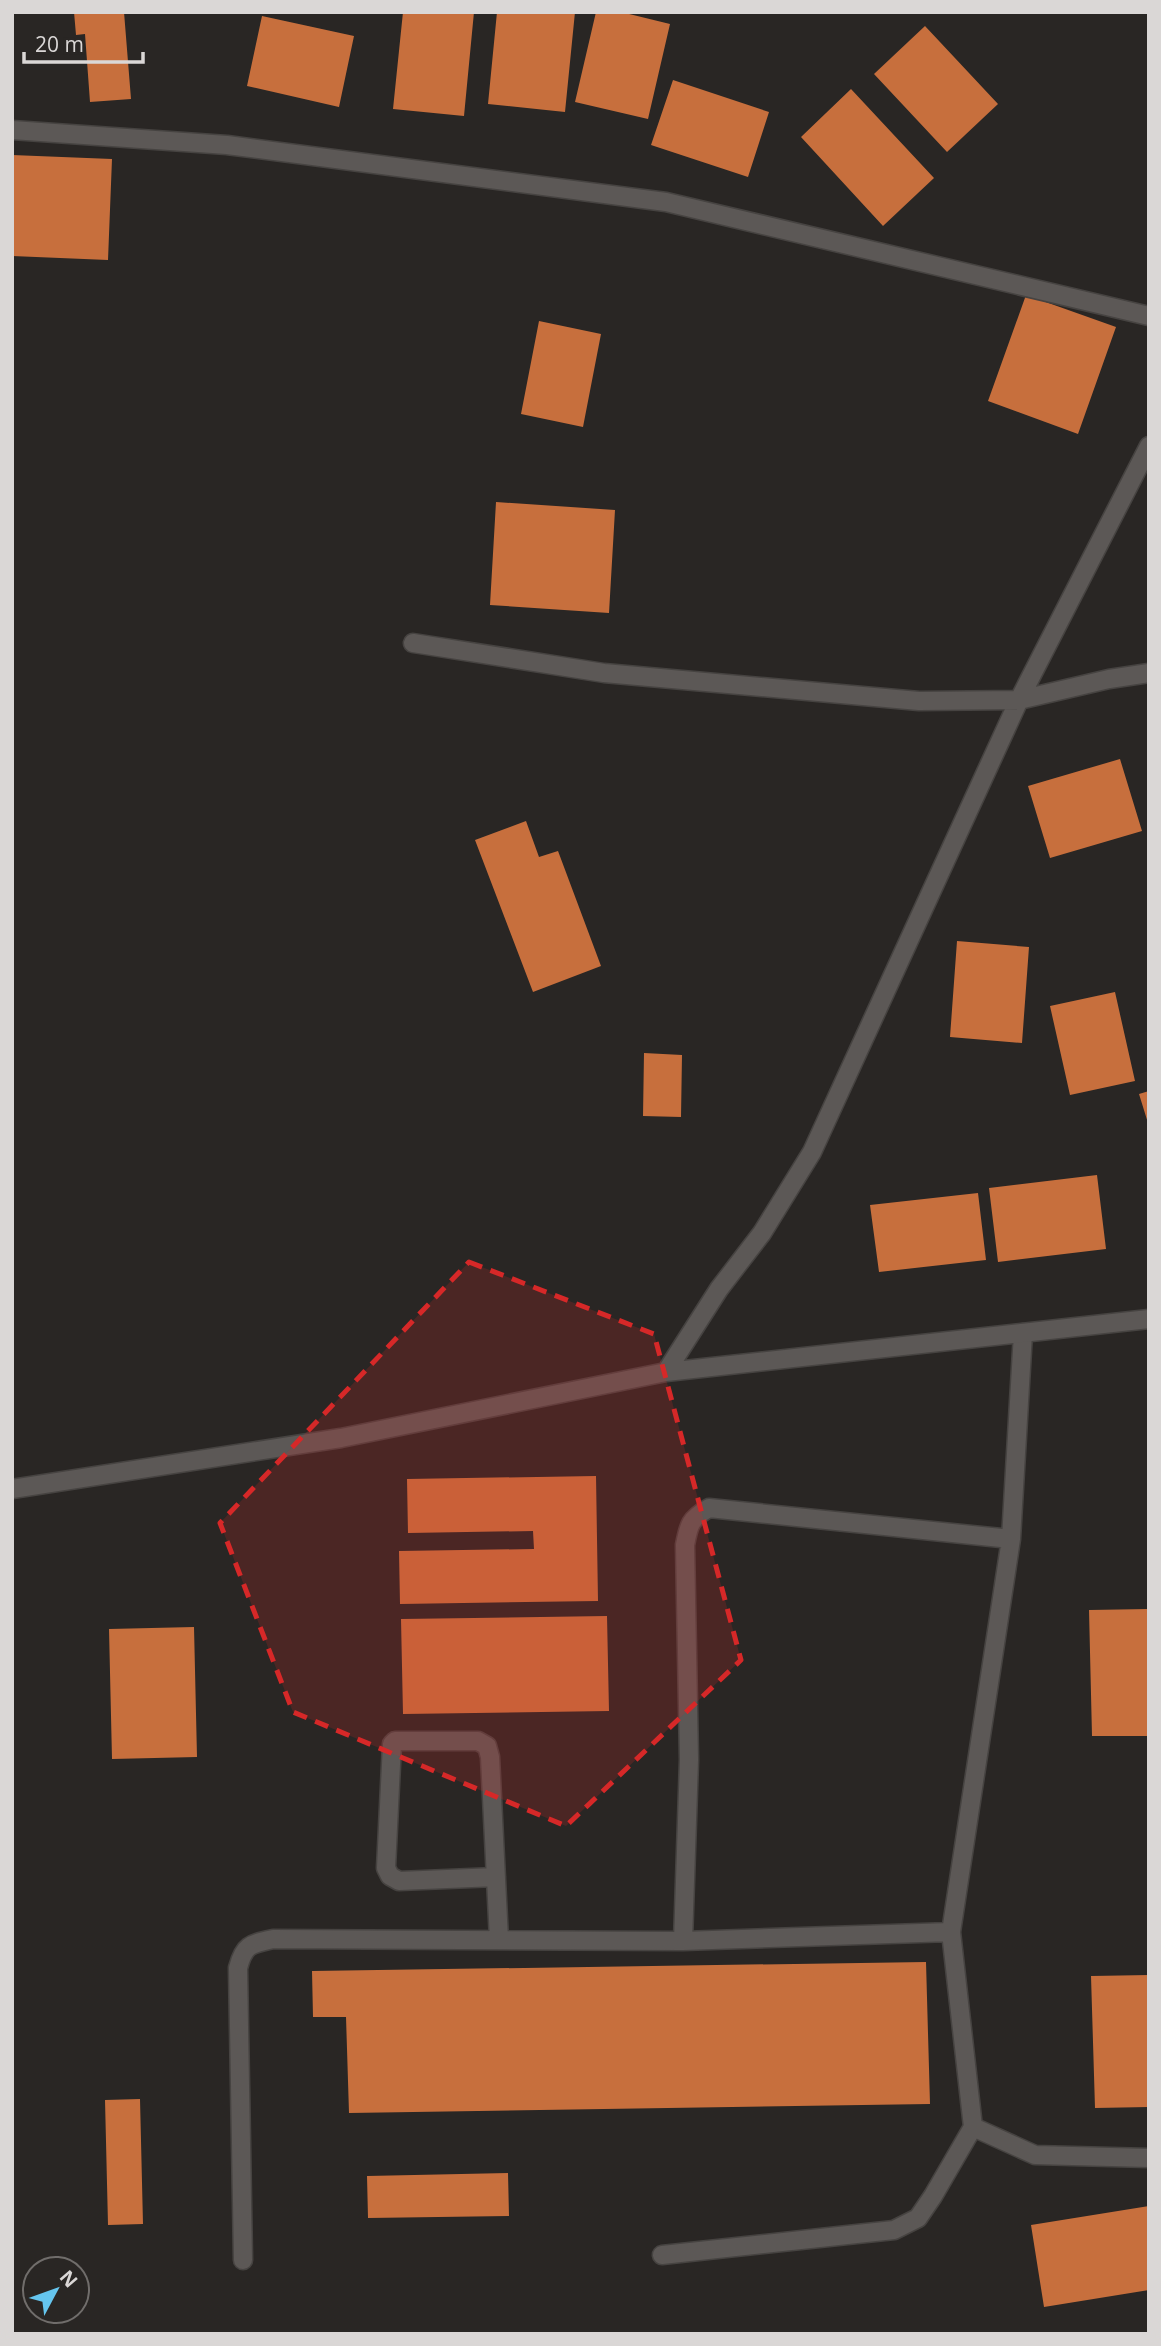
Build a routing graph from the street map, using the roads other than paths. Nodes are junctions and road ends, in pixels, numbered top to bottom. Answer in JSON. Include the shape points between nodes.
{"nodes":[{"id":1,"x":12,"y":130,"type":"edge"},
{"id":2,"x":1149,"y":316,"type":"edge"},
{"id":3,"x":1149,"y":446,"type":"edge"},
{"id":4,"x":413,"y":643,"type":"dead end"},
{"id":5,"x":1149,"y":673,"type":"edge"},
{"id":6,"x":1018,"y":700,"type":"junction"},
{"id":7,"x":1149,"y":1319,"type":"edge"},
{"id":8,"x":1023,"y":1333,"type":"junction"},
{"id":9,"x":666,"y":1372,"type":"junction"},
{"id":10,"x":12,"y":1489,"type":"edge"},
{"id":11,"x":1011,"y":1539,"type":"junction"},
{"id":12,"x":496,"y":1877,"type":"junction"},
{"id":13,"x":951,"y":1932,"type":"junction"},
{"id":14,"x":499,"y":1940,"type":"junction"},
{"id":15,"x":683,"y":1941,"type":"junction"},
{"id":16,"x":973,"y":2127,"type":"junction"},
{"id":17,"x":1149,"y":2158,"type":"edge"},
{"id":18,"x":662,"y":2255,"type":"dead end"},
{"id":19,"x":243,"y":2260,"type":"dead end"}],
"edges":[{"from":1,"to":2,"type":"street","via":[[227,145],[666,202]]},
{"from":3,"to":6,"type":"street"},
{"from":4,"to":6,"type":"street","via":[[604,673],[919,701]]},
{"from":5,"to":6,"type":"street"},
{"from":6,"to":9,"type":"street","via":[[812,1152]]},
{"from":7,"to":8,"type":"street"},
{"from":8,"to":9,"type":"street"},
{"from":8,"to":11,"type":"street"},
{"from":9,"to":10,"type":"street","via":[[341,1438]]},
{"from":11,"to":13,"type":"street"},
{"from":11,"to":15,"type":"street","via":[[709,1508],[689,1523],[685,1545],[689,1760]]},
{"from":12,"to":12,"type":"street","via":[[399,1881],[390,1877],[386,1868],[395,1741],[478,1741],[487,1746]]},
{"from":12,"to":14,"type":"street"},
{"from":13,"to":15,"type":"street"},
{"from":13,"to":16,"type":"street"},
{"from":14,"to":15,"type":"street"},
{"from":14,"to":19,"type":"street","via":[[273,1939],[252,1943],[242,1953],[237,1968]]},
{"from":16,"to":17,"type":"street","via":[[1035,2155]]},
{"from":16,"to":18,"type":"street","via":[[918,2218],[894,2230]]}]}
